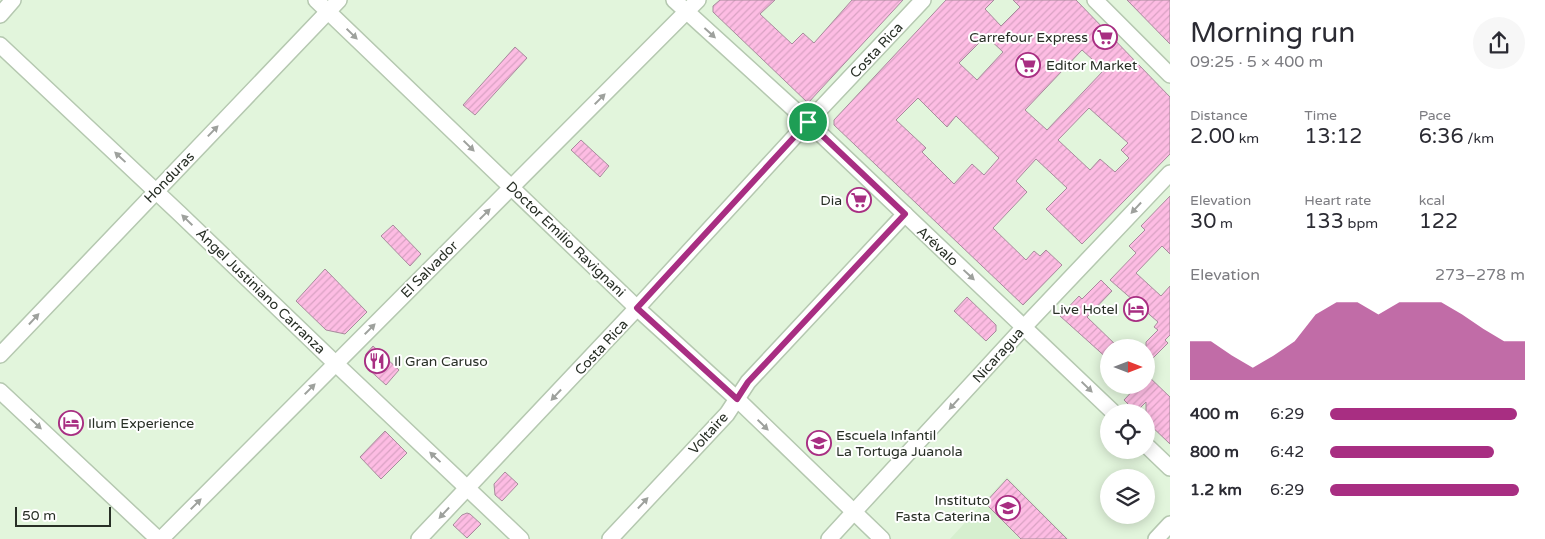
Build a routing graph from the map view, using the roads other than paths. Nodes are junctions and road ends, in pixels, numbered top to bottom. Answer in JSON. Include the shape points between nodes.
{"nodes":[{"id":1,"x":13,"y":0,"type":"edge"},
{"id":2,"x":316,"y":0,"type":"edge"},
{"id":3,"x":674,"y":0,"type":"edge"},
{"id":4,"x":698,"y":0,"type":"edge"},
{"id":5,"x":923,"y":0,"type":"edge"},
{"id":6,"x":1095,"y":0,"type":"edge"},
{"id":7,"x":333,"y":6,"type":"edge"},
{"id":8,"x":686,"y":12,"type":"junction"},
{"id":9,"x":0,"y":15,"type":"edge"},
{"id":10,"x":0,"y":44,"type":"edge"},
{"id":11,"x":1170,"y":75,"type":"edge"},
{"id":12,"x":808,"y":122,"type":"junction"},
{"id":13,"x":1170,"y":173,"type":"edge"},
{"id":14,"x":512,"y":188,"type":"junction"},
{"id":15,"x":155,"y":191,"type":"junction"},
{"id":16,"x":905,"y":214,"type":"junction"},
{"id":17,"x":637,"y":308,"type":"junction"},
{"id":18,"x":1024,"y":327,"type":"junction"},
{"id":19,"x":0,"y":354,"type":"edge"},
{"id":20,"x":335,"y":363,"type":"junction"},
{"id":21,"x":0,"y":391,"type":"edge"},
{"id":22,"x":737,"y":399,"type":"junction"},
{"id":23,"x":1105,"y":404,"type":"edge"},
{"id":24,"x":1155,"y":454,"type":"edge"},
{"id":25,"x":1170,"y":468,"type":"edge"},
{"id":26,"x":468,"y":488,"type":"junction"},
{"id":27,"x":854,"y":513,"type":"junction"},
{"id":28,"x":1170,"y":524,"type":"edge"},
{"id":29,"x":160,"y":539,"type":"edge"},
{"id":30,"x":419,"y":539,"type":"edge"},
{"id":31,"x":520,"y":539,"type":"edge"},
{"id":32,"x":610,"y":539,"type":"edge"},
{"id":33,"x":829,"y":539,"type":"edge"},
{"id":34,"x":882,"y":539,"type":"edge"},
{"id":35,"x":1156,"y":539,"type":"edge"}],
"edges":[{"from":1,"to":9,"type":"street"},
{"from":2,"to":7,"type":"street","name":"Doctor Emilio Ravignani"},
{"from":3,"to":8,"type":"street","name":"Arévalo"},
{"from":4,"to":8,"type":"street","name":"El Salvador"},
{"from":5,"to":12,"type":"street","name":"Costa Rica"},
{"from":6,"to":11,"type":"street"},
{"from":7,"to":14,"type":"street","name":"Doctor Emilio Ravignani","one_way":true},
{"from":15,"to":7,"type":"street","name":"Honduras","one_way":true},
{"from":8,"to":12,"type":"street","name":"Arévalo","one_way":true},
{"from":14,"to":8,"type":"street","name":"El Salvador","one_way":true},
{"from":15,"to":10,"type":"street","name":"Ángel Justiniano Carranza","one_way":true},
{"from":12,"to":16,"type":"street","name":"Arévalo"},
{"from":12,"to":17,"type":"street","name":"Costa Rica"},
{"from":13,"to":18,"type":"street","name":"Nicaragua","one_way":true},
{"from":14,"to":17,"type":"street","name":"Doctor Emilio Ravignani"},
{"from":20,"to":14,"type":"street","name":"El Salvador","one_way":true},
{"from":19,"to":15,"type":"street","name":"Honduras","one_way":true},
{"from":20,"to":15,"type":"street","name":"Ángel Justiniano Carranza","one_way":true},
{"from":16,"to":18,"type":"street","name":"Arévalo","one_way":true},
{"from":16,"to":22,"type":"street","name":"Voltaire","via":[[748,382]]},
{"from":17,"to":22,"type":"street","name":"Doctor Emilio Ravignani"},
{"from":17,"to":26,"type":"street","name":"Costa Rica","one_way":true},
{"from":18,"to":23,"type":"street","name":"Arévalo","one_way":true},
{"from":18,"to":27,"type":"street","name":"Nicaragua","one_way":true},
{"from":26,"to":20,"type":"street","name":"Ángel Justiniano Carranza","one_way":true},
{"from":29,"to":20,"type":"street","name":"El Salvador","one_way":true},
{"from":21,"to":29,"type":"street","one_way":true},
{"from":22,"to":27,"type":"street","name":"Doctor Emilio Ravignani","one_way":true},
{"from":32,"to":22,"type":"street","name":"Voltaire","one_way":true,"via":[[727,414]]},
{"from":24,"to":25,"type":"street"},
{"from":26,"to":30,"type":"street","name":"Costa Rica","one_way":true},
{"from":26,"to":31,"type":"street","name":"Ángel Justiniano Carranza"},
{"from":27,"to":33,"type":"street","name":"Nicaragua"},
{"from":27,"to":34,"type":"street","name":"Doctor Emilio Ravignani"},
{"from":28,"to":35,"type":"street"}]}
